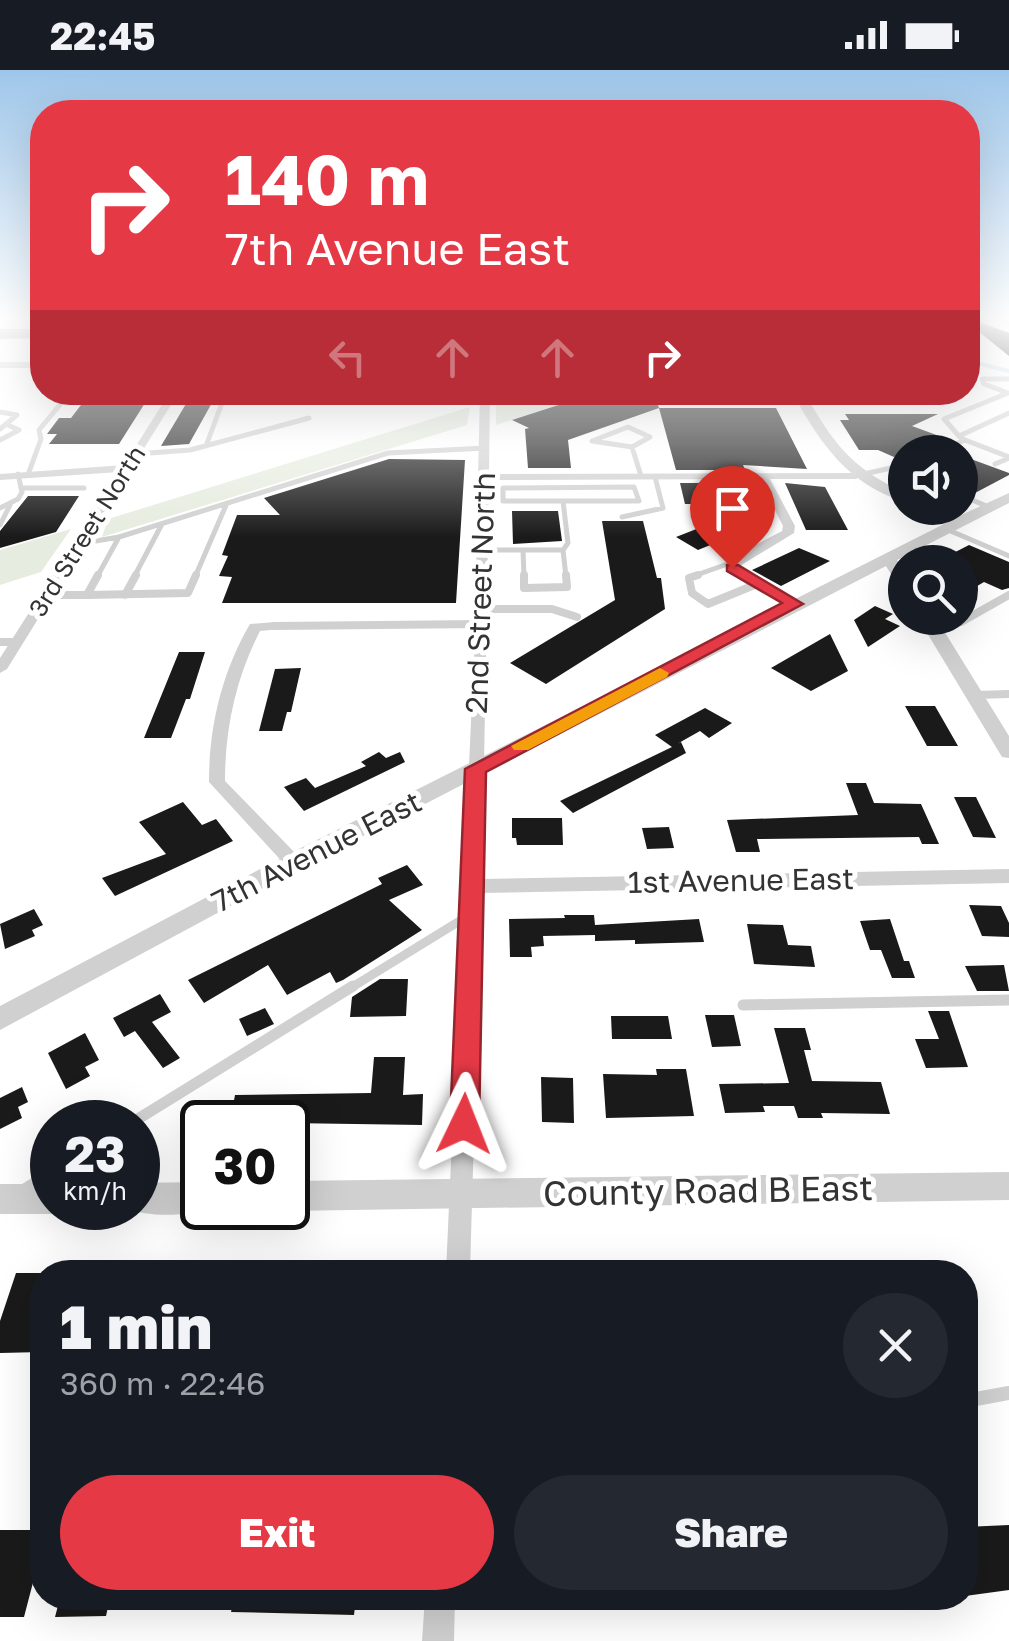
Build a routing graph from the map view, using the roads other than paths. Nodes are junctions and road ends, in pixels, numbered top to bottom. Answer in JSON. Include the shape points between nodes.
{"nodes":[{"id":1,"x":1009,"y":393,"type":"edge"},
{"id":2,"x":60,"y":405,"type":"edge"},
{"id":3,"x":167,"y":405,"type":"edge"},
{"id":4,"x":221,"y":405,"type":"edge"},
{"id":5,"x":484,"y":405,"type":"edge"},
{"id":6,"x":805,"y":405,"type":"edge"},
{"id":7,"x":0,"y":412,"type":"edge"},
{"id":8,"x":1009,"y":414,"type":"edge"},
{"id":9,"x":310,"y":418,"type":"dead end"},
{"id":10,"x":4,"y":433,"type":"edge"},
{"id":11,"x":959,"y":435,"type":"edge"},
{"id":12,"x":968,"y":435,"type":"edge"},
{"id":13,"x":978,"y":444,"type":"edge"},
{"id":14,"x":206,"y":446,"type":"junction"},
{"id":15,"x":632,"y":447,"type":"junction"},
{"id":16,"x":485,"y":448,"type":"junction"},
{"id":17,"x":136,"y":454,"type":"junction"},
{"id":18,"x":1009,"y":457,"type":"edge"},
{"id":19,"x":995,"y":464,"type":"dead end"},
{"id":20,"x":126,"y":468,"type":"junction"},
{"id":21,"x":888,"y":470,"type":"edge"},
{"id":22,"x":24,"y":473,"type":"junction"},
{"id":23,"x":654,"y":476,"type":"junction"},
{"id":24,"x":763,"y":476,"type":"junction"},
{"id":25,"x":856,"y":476,"type":"junction"},
{"id":26,"x":0,"y":477,"type":"edge"},
{"id":27,"x":486,"y":477,"type":"junction"},
{"id":28,"x":636,"y":480,"type":"junction"},
{"id":29,"x":21,"y":488,"type":"junction"},
{"id":30,"x":84,"y":488,"type":"dead end"},
{"id":31,"x":888,"y":490,"type":"edge"},
{"id":32,"x":1009,"y":497,"type":"edge"},
{"id":33,"x":485,"y":501,"type":"junction"},
{"id":34,"x":503,"y":501,"type":"junction"},
{"id":35,"x":563,"y":501,"type":"junction"},
{"id":36,"x":978,"y":502,"type":"edge"},
{"id":37,"x":228,"y":503,"type":"junction"},
{"id":38,"x":10,"y":505,"type":"junction"},
{"id":39,"x":989,"y":507,"type":"junction"},
{"id":40,"x":0,"y":508,"type":"edge"},
{"id":41,"x":978,"y":512,"type":"edge"},
{"id":42,"x":622,"y":517,"type":"dead end"},
{"id":43,"x":0,"y":524,"type":"edge"},
{"id":44,"x":162,"y":524,"type":"junction"},
{"id":45,"x":953,"y":525,"type":"joint"},
{"id":46,"x":119,"y":537,"type":"junction"},
{"id":47,"x":78,"y":544,"type":"junction"},
{"id":48,"x":914,"y":545,"type":"edge"},
{"id":49,"x":484,"y":550,"type":"junction"},
{"id":50,"x":523,"y":550,"type":"junction"},
{"id":51,"x":563,"y":550,"type":"junction"},
{"id":52,"x":1009,"y":556,"type":"edge"},
{"id":53,"x":888,"y":558,"type":"edge"},
{"id":54,"x":733,"y":562,"type":"junction"},
{"id":55,"x":758,"y":584,"type":"junction"},
{"id":56,"x":125,"y":594,"type":"junction"},
{"id":57,"x":1009,"y":594,"type":"edge"},
{"id":58,"x":46,"y":595,"type":"junction"},
{"id":59,"x":87,"y":595,"type":"junction"},
{"id":60,"x":794,"y":604,"type":"junction"},
{"id":61,"x":978,"y":612,"type":"edge"},
{"id":62,"x":482,"y":616,"type":"junction"},
{"id":63,"x":577,"y":617,"type":"dead end"},
{"id":64,"x":274,"y":626,"type":"joint"},
{"id":65,"x":938,"y":635,"type":"edge"},
{"id":66,"x":0,"y":642,"type":"edge"},
{"id":67,"x":17,"y":642,"type":"junction"},
{"id":68,"x":0,"y":670,"type":"edge"},
{"id":69,"x":1009,"y":694,"type":"edge"},
{"id":70,"x":976,"y":695,"type":"junction"},
{"id":71,"x":1009,"y":752,"type":"edge"},
{"id":72,"x":476,"y":769,"type":"junction"},
{"id":73,"x":293,"y":862,"type":"junction"},
{"id":74,"x":1009,"y":876,"type":"edge"},
{"id":75,"x":472,"y":886,"type":"junction"},
{"id":76,"x":471,"y":914,"type":"junction"},
{"id":77,"x":1009,"y":1000,"type":"edge"},
{"id":78,"x":743,"y":1006,"type":"dead end"},
{"id":79,"x":0,"y":1020,"type":"edge"},
{"id":80,"x":160,"y":1105,"type":"edge"},
{"id":81,"x":30,"y":1185,"type":"edge"},
{"id":82,"x":1009,"y":1186,"type":"edge"},
{"id":83,"x":462,"y":1194,"type":"junction"},
{"id":84,"x":310,"y":1196,"type":"edge"},
{"id":85,"x":30,"y":1199,"type":"edge"},
{"id":86,"x":4,"y":1200,"type":"edge"},
{"id":87,"x":459,"y":1260,"type":"edge"},
{"id":88,"x":1009,"y":1393,"type":"edge"},
{"id":89,"x":978,"y":1399,"type":"edge"},
{"id":90,"x":439,"y":1610,"type":"edge"},
{"id":91,"x":438,"y":1641,"type":"edge"}],
"edges":[{"from":1,"to":11,"type":"lane","via":[[944,420]]},
{"from":2,"to":22,"type":"lane","via":[[40,430]]},
{"from":3,"to":17,"type":"street","name":"3rd Street North"},
{"from":4,"to":14,"type":"lane"},
{"from":5,"to":16,"type":"street","name":"2nd Street North"},
{"from":6,"to":25,"type":"street","via":[[828,448]]},
{"from":7,"to":10,"type":"lane","via":[[17,413]]},
{"from":8,"to":12,"type":"lane"},
{"from":9,"to":14,"type":"lane"},
{"from":13,"to":18,"type":"lane"},
{"from":14,"to":17,"type":"lane"},
{"from":15,"to":15,"type":"lane","via":[[650,437],[628,427],[592,441]]},
{"from":15,"to":28,"type":"lane"},
{"from":16,"to":27,"type":"street","name":"2nd Street North"},
{"from":16,"to":37,"type":"lane","via":[[388,453]]},
{"from":17,"to":20,"type":"street","name":"3rd Street North"},
{"from":18,"to":19,"type":"lane"},
{"from":20,"to":22,"type":"street"},
{"from":20,"to":47,"type":"street","name":"3rd Street North"},
{"from":21,"to":25,"type":"lane"},
{"from":22,"to":26,"type":"street"},
{"from":22,"to":29,"type":"lane"},
{"from":23,"to":24,"type":"street"},
{"from":23,"to":28,"type":"street"},
{"from":23,"to":42,"type":"lane","via":[[663,508]]},
{"from":24,"to":25,"type":"street"},
{"from":24,"to":54,"type":"street","via":[[788,533]]},
{"from":25,"to":31,"type":"street"},
{"from":27,"to":28,"type":"street"},
{"from":27,"to":33,"type":"street","name":"2nd Street North"},
{"from":28,"to":34,"type":"lane","via":[[503,488]]},
{"from":28,"to":35,"type":"lane","via":[[638,501]]},
{"from":29,"to":30,"type":"lane"},
{"from":29,"to":38,"type":"lane"},
{"from":32,"to":39,"type":"street","name":"7th Avenue East"},
{"from":33,"to":34,"type":"lane"},
{"from":33,"to":49,"type":"street","name":"2nd Street North"},
{"from":34,"to":35,"type":"lane"},
{"from":35,"to":51,"type":"lane"},
{"from":36,"to":39,"type":"lane"},
{"from":37,"to":44,"type":"lane"},
{"from":37,"to":56,"type":"lane","via":[[188,594]]},
{"from":38,"to":40,"type":"lane"},
{"from":38,"to":43,"type":"lane"},
{"from":39,"to":41,"type":"street","name":"7th Avenue East"},
{"from":44,"to":46,"type":"lane"},
{"from":44,"to":56,"type":"lane"},
{"from":45,"to":48,"type":"street","name":"7th Avenue East"},
{"from":45,"to":52,"type":"lane"},
{"from":46,"to":47,"type":"lane"},
{"from":46,"to":59,"type":"lane"},
{"from":47,"to":58,"type":"street","name":"3rd Street North"},
{"from":49,"to":50,"type":"lane"},
{"from":49,"to":62,"type":"street","name":"2nd Street North"},
{"from":50,"to":51,"type":"lane"},
{"from":50,"to":51,"type":"lane","via":[[524,588],[567,587]]},
{"from":53,"to":60,"type":"street","name":"7th Avenue East"},
{"from":54,"to":55,"type":"street","via":[[732,568]]},
{"from":54,"to":55,"type":"lane","via":[[689,578],[692,593],[708,604]]},
{"from":55,"to":60,"type":"street"},
{"from":56,"to":59,"type":"lane"},
{"from":57,"to":61,"type":"lane"},
{"from":58,"to":59,"type":"lane"},
{"from":58,"to":67,"type":"street","name":"3rd Street North"},
{"from":60,"to":72,"type":"street","name":"7th Avenue East"},
{"from":62,"to":63,"type":"lane","via":[[552,610]]},
{"from":62,"to":64,"type":"lane"},
{"from":62,"to":72,"type":"street","name":"2nd Street North"},
{"from":64,"to":73,"type":"street","via":[[255,627],[236,660],[216,746],[218,782]]},
{"from":65,"to":70,"type":"street"},
{"from":66,"to":67,"type":"lane"},
{"from":67,"to":68,"type":"street","name":"3rd Street North"},
{"from":69,"to":70,"type":"street"},
{"from":70,"to":71,"type":"street"},
{"from":72,"to":73,"type":"street","name":"7th Avenue East"},
{"from":72,"to":75,"type":"street","name":"2nd Street North"},
{"from":73,"to":79,"type":"street","name":"7th Avenue East"},
{"from":74,"to":75,"type":"street","name":"1st Avenue East"},
{"from":75,"to":76,"type":"street","name":"2nd Street North"},
{"from":76,"to":80,"type":"lane"},
{"from":76,"to":83,"type":"street","name":"2nd Street North"},
{"from":77,"to":78,"type":"lane"},
{"from":81,"to":86,"type":"lane"},
{"from":82,"to":83,"type":"street","name":"County Road B East"},
{"from":83,"to":84,"type":"street","name":"County Road B East"},
{"from":83,"to":87,"type":"street","name":"2nd Street North"},
{"from":85,"to":86,"type":"street"},
{"from":88,"to":89,"type":"lane"},
{"from":90,"to":91,"type":"street"}]}
